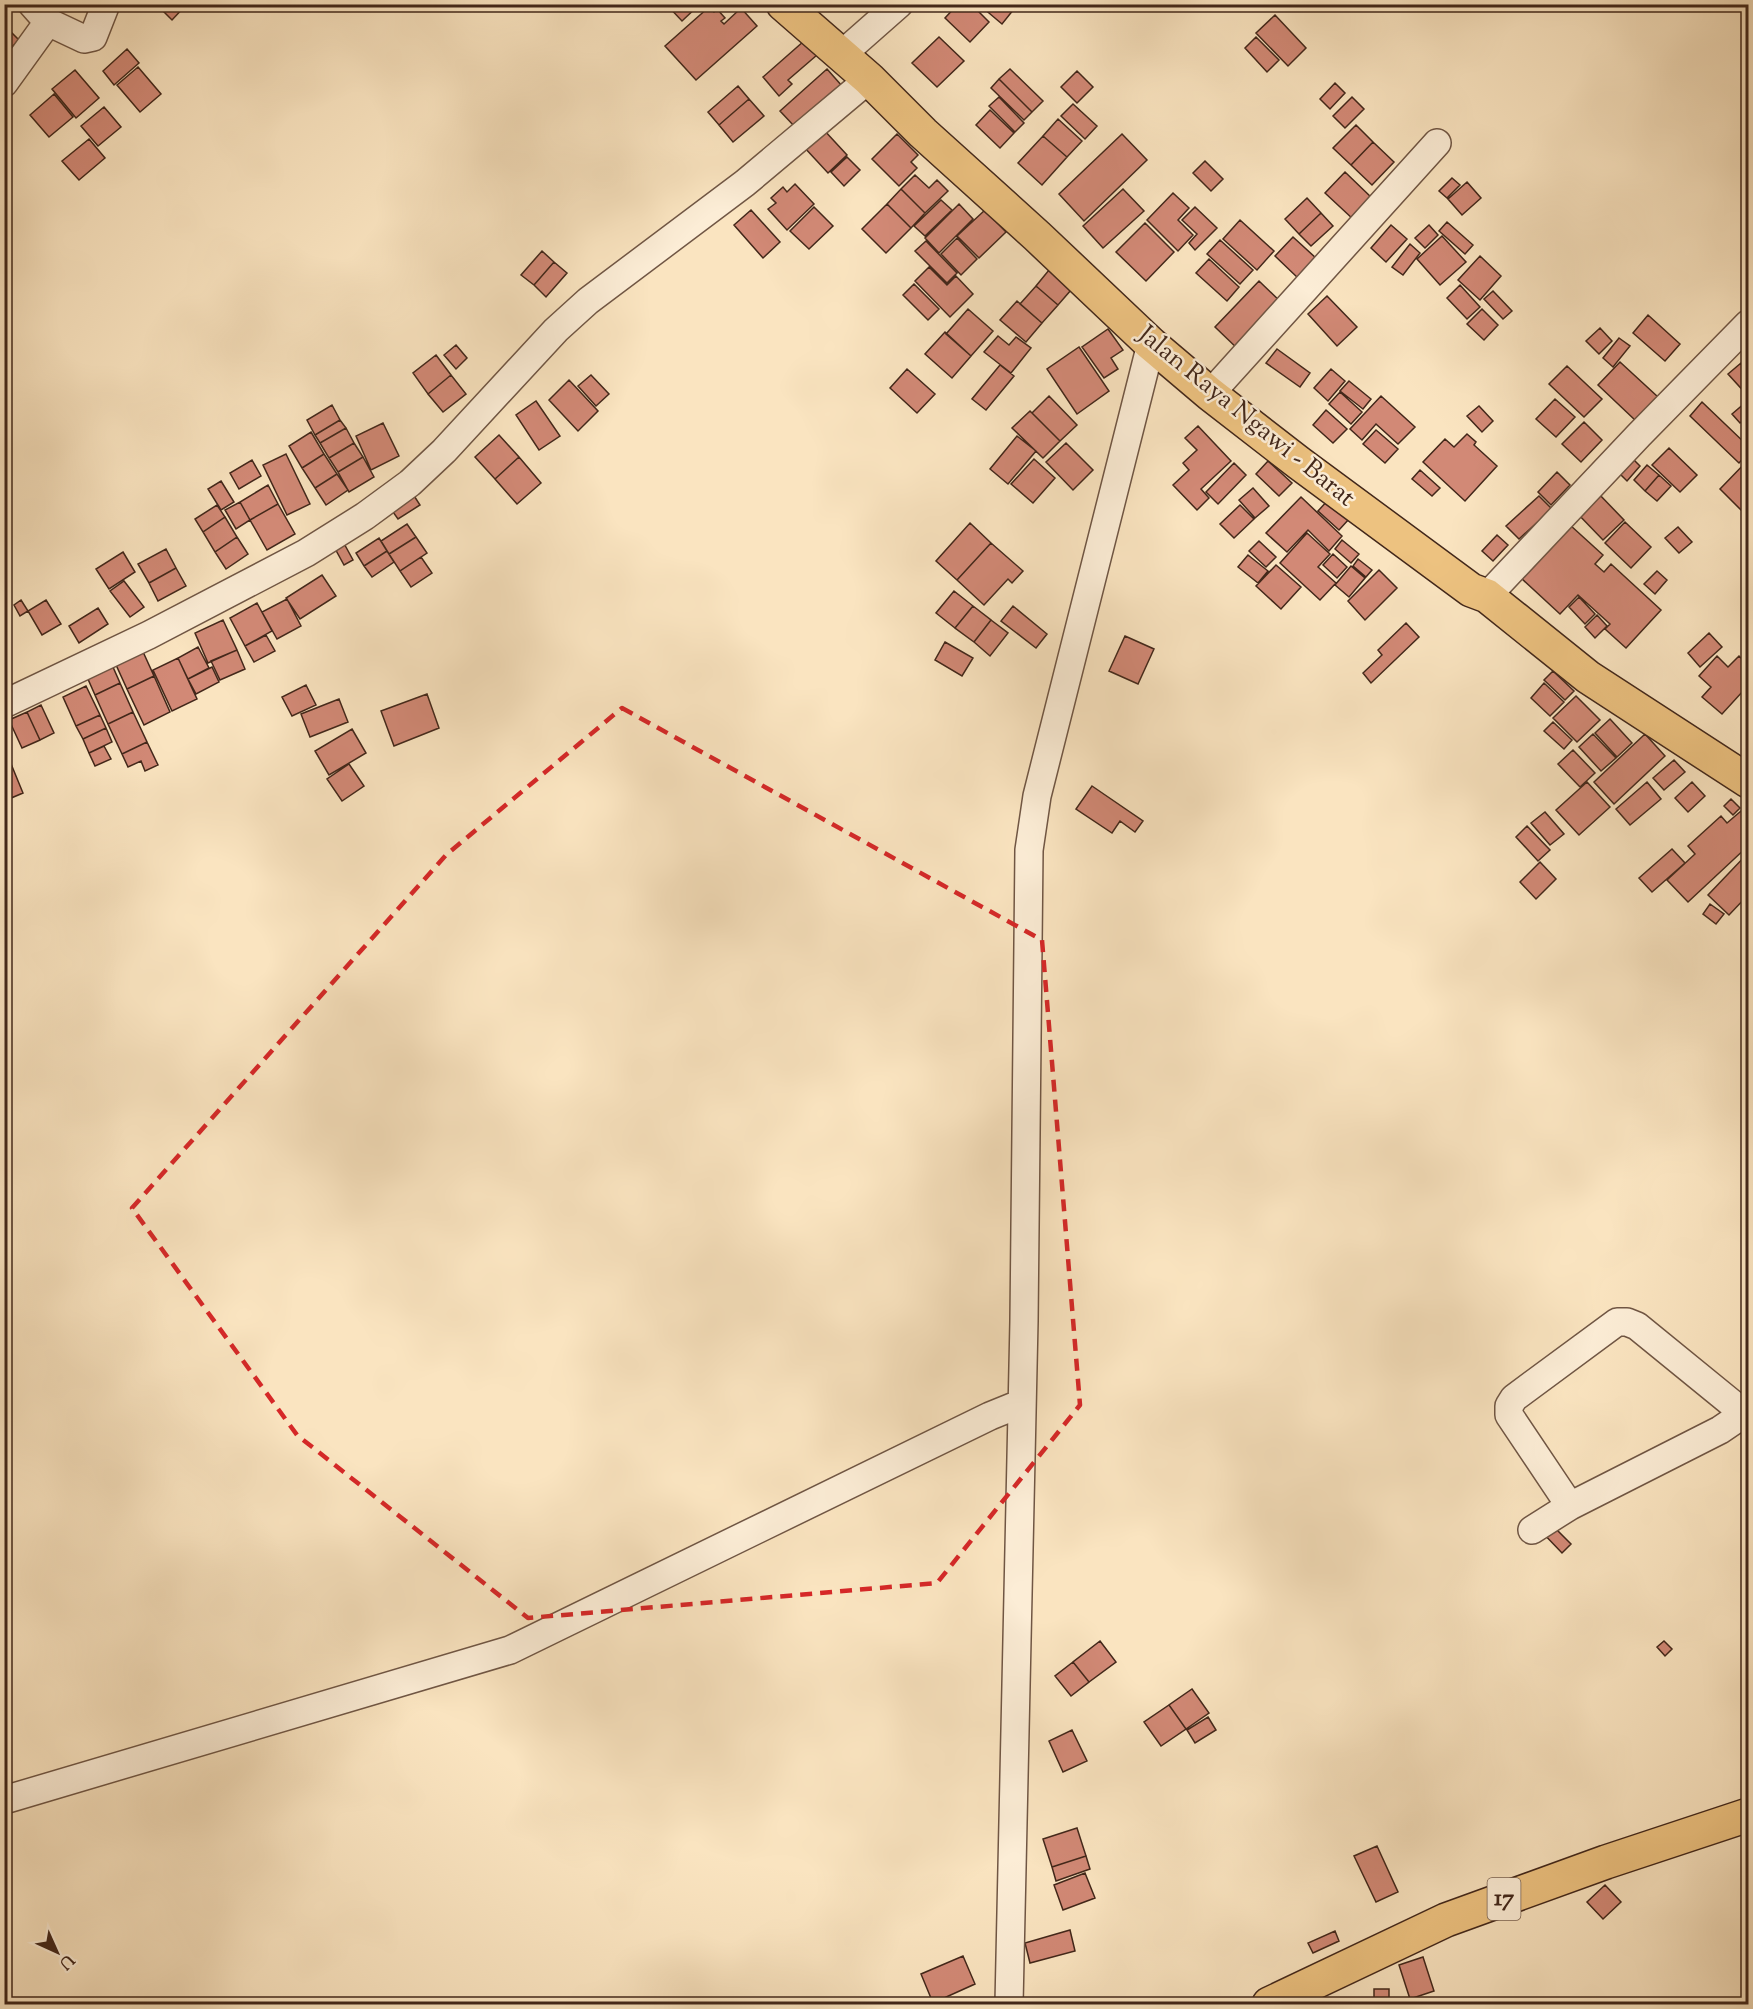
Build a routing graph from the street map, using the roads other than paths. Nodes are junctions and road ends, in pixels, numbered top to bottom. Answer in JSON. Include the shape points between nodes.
{"nodes":[{"id":1,"x":106,"y":4,"type":"edge"},
{"id":2,"x":783,"y":4,"type":"edge"},
{"id":3,"x":898,"y":4,"type":"edge"},
{"id":4,"x":40,"y":13,"type":"edge"},
{"id":5,"x":840,"y":56,"type":"junction"},
{"id":6,"x":869,"y":79,"type":"junction"},
{"id":7,"x":4,"y":83,"type":"edge"},
{"id":8,"x":1437,"y":142,"type":"dead end"},
{"id":9,"x":1749,"y":324,"type":"edge"},
{"id":10,"x":1151,"y":344,"type":"junction"},
{"id":11,"x":1210,"y":394,"type":"junction"},
{"id":12,"x":1487,"y":596,"type":"junction"},
{"id":13,"x":4,"y":704,"type":"edge"},
{"id":14,"x":1749,"y":781,"type":"edge"},
{"id":15,"x":1022,"y":1403,"type":"junction"},
{"id":16,"x":1747,"y":1413,"type":"edge"},
{"id":17,"x":1570,"y":1506,"type":"junction"},
{"id":18,"x":1532,"y":1530,"type":"dead end"},
{"id":19,"x":4,"y":1800,"type":"edge"},
{"id":20,"x":1749,"y":1815,"type":"edge"},
{"id":21,"x":1009,"y":2004,"type":"edge"},
{"id":22,"x":1269,"y":2004,"type":"edge"}],
"edges":[{"from":1,"to":4,"type":"street","via":[[93,37],[84,39]]},
{"from":2,"to":5,"type":"main road","name":"Jalan Raya Ngawi - Barat"},
{"from":3,"to":5,"type":"street"},
{"from":4,"to":7,"type":"street"},
{"from":5,"to":6,"type":"main road","name":"Jalan Raya Ngawi - Barat"},
{"from":6,"to":10,"type":"main road","name":"Jalan Raya Ngawi - Barat"},
{"from":6,"to":13,"type":"street","via":[[745,183],[588,301],[556,330],[444,451],[410,483],[365,516],[275,570]]},
{"from":8,"to":11,"type":"street"},
{"from":9,"to":12,"type":"street"},
{"from":10,"to":11,"type":"main road","name":"Jalan Raya Ngawi - Barat"},
{"from":10,"to":15,"type":"street","via":[[1032,822]]},
{"from":11,"to":12,"type":"main road","name":"Jalan Raya Ngawi - Barat","via":[[1471,590]]},
{"from":12,"to":14,"type":"main road","name":"Jalan Raya Ngawi - Barat","via":[[1588,677]]},
{"from":15,"to":19,"type":"street","via":[[510,1650]]},
{"from":15,"to":21,"type":"street"},
{"from":16,"to":17,"type":"street"},
{"from":16,"to":17,"type":"street","via":[[1637,1326],[1617,1322],[1509,1406],[1509,1415]]},
{"from":17,"to":18,"type":"street"},
{"from":20,"to":22,"type":"main road","number":"17","via":[[1446,1920]]}]}
